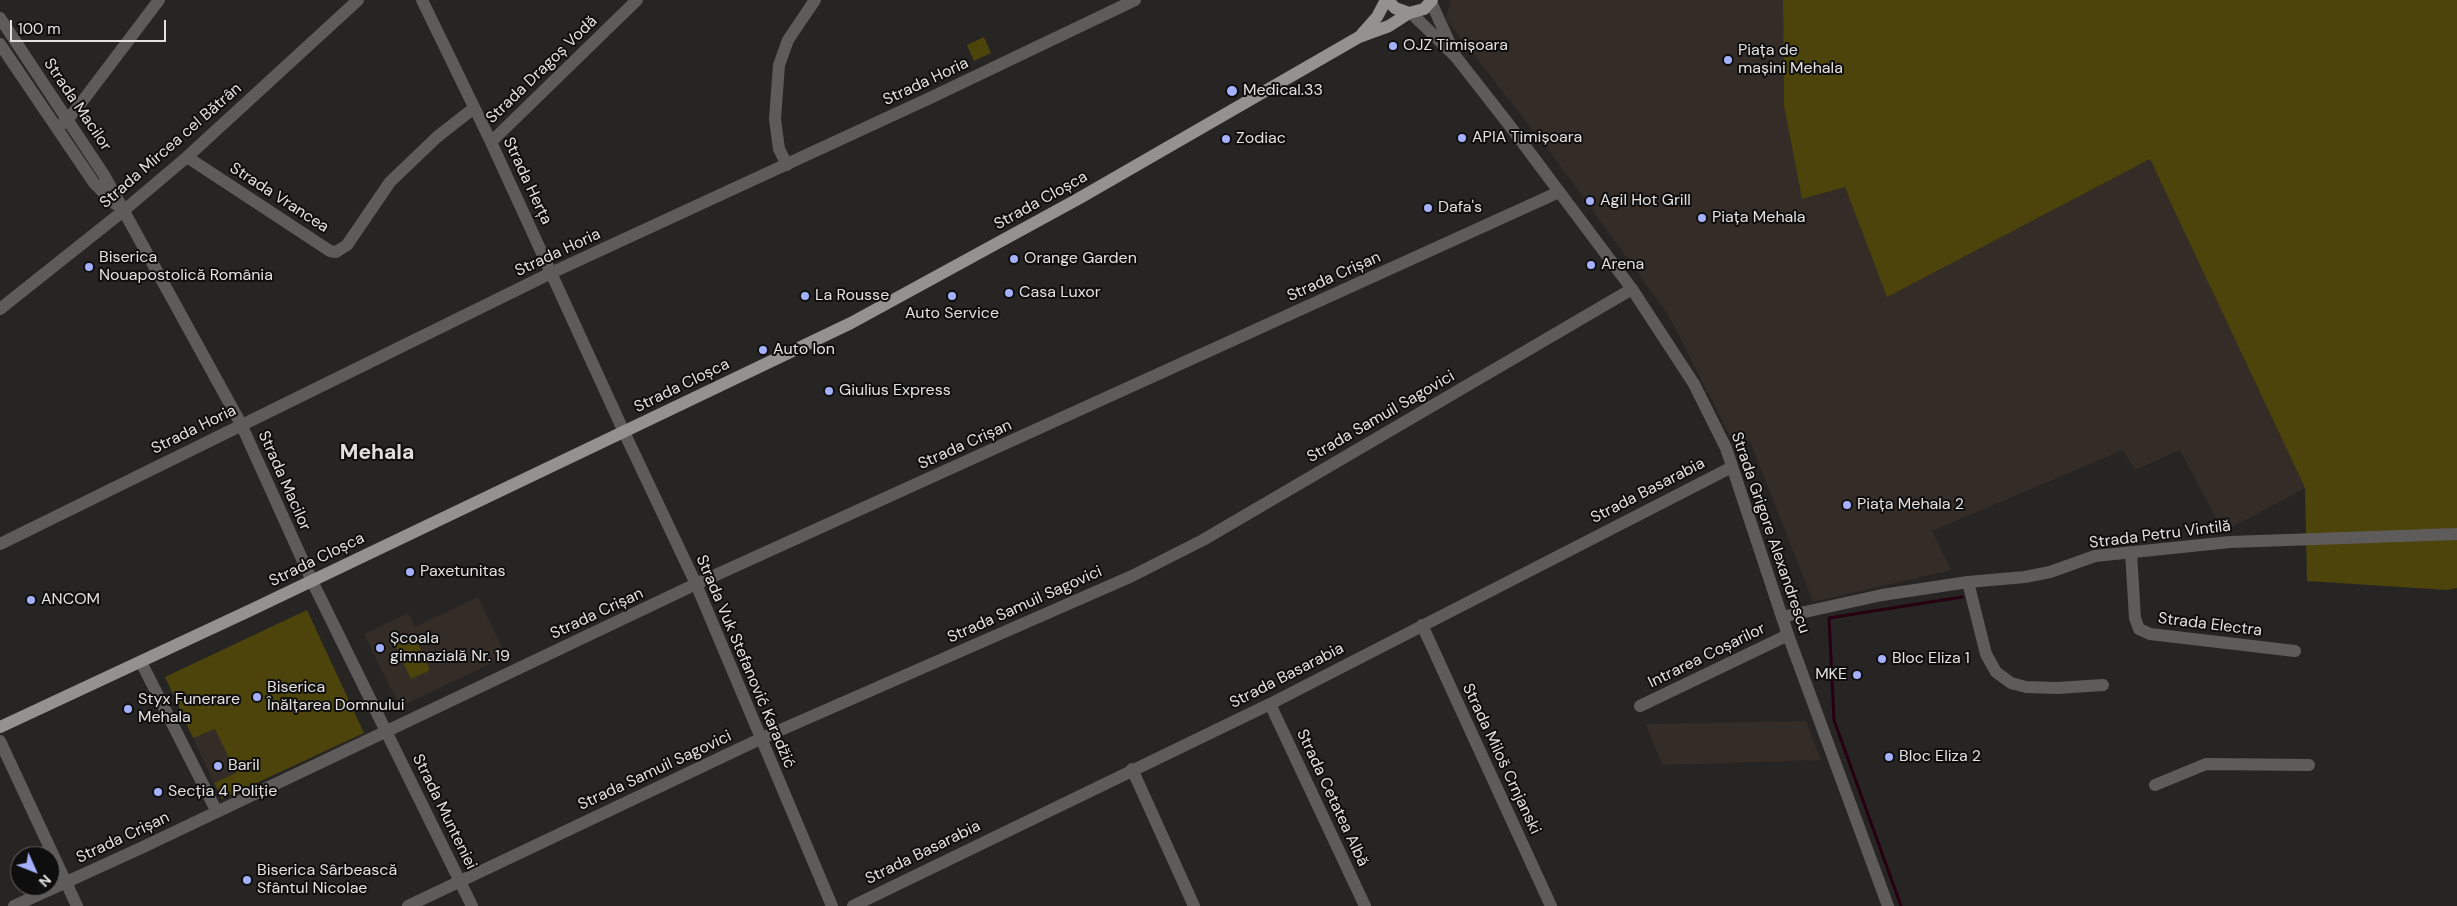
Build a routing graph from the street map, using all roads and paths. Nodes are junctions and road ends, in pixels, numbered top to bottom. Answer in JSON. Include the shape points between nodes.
{"nodes":[{"id":1,"x":159,"y":0,"type":"edge"},
{"id":2,"x":358,"y":0,"type":"edge"},
{"id":3,"x":422,"y":0,"type":"edge"},
{"id":4,"x":637,"y":0,"type":"edge"},
{"id":5,"x":815,"y":0,"type":"edge"},
{"id":6,"x":1135,"y":0,"type":"edge"},
{"id":7,"x":1387,"y":0,"type":"edge"},
{"id":8,"x":1431,"y":1,"type":"edge"},
{"id":9,"x":1410,"y":13,"type":"junction"},
{"id":10,"x":0,"y":18,"type":"edge"},
{"id":11,"x":1359,"y":37,"type":"junction"},
{"id":12,"x":16,"y":44,"type":"junction"},
{"id":13,"x":2,"y":49,"type":"edge"},
{"id":14,"x":1456,"y":57,"type":"junction"},
{"id":15,"x":474,"y":108,"type":"junction"},
{"id":16,"x":66,"y":120,"type":"junction"},
{"id":17,"x":56,"y":129,"type":"junction"},
{"id":18,"x":491,"y":142,"type":"junction"},
{"id":19,"x":187,"y":157,"type":"junction"},
{"id":20,"x":787,"y":165,"type":"junction"},
{"id":21,"x":1559,"y":192,"type":"junction"},
{"id":22,"x":122,"y":212,"type":"junction"},
{"id":23,"x":551,"y":273,"type":"junction"},
{"id":24,"x":1632,"y":289,"type":"junction"},
{"id":25,"x":0,"y":309,"type":"edge"},
{"id":26,"x":241,"y":424,"type":"junction"},
{"id":27,"x":624,"y":432,"type":"junction"},
{"id":28,"x":1732,"y":467,"type":"junction"},
{"id":29,"x":2457,"y":534,"type":"edge"},
{"id":30,"x":0,"y":544,"type":"edge"},
{"id":31,"x":2131,"y":552,"type":"junction"},
{"id":32,"x":312,"y":581,"type":"junction"},
{"id":33,"x":1968,"y":582,"type":"junction"},
{"id":34,"x":696,"y":584,"type":"junction"},
{"id":35,"x":1782,"y":617,"type":"junction"},
{"id":36,"x":1422,"y":625,"type":"junction"},
{"id":37,"x":1788,"y":635,"type":"junction"},
{"id":38,"x":2294,"y":651,"type":"dead end"},
{"id":39,"x":141,"y":662,"type":"junction"},
{"id":40,"x":2103,"y":685,"type":"dead end"},
{"id":41,"x":1270,"y":704,"type":"junction"},
{"id":42,"x":1640,"y":706,"type":"dead end"},
{"id":43,"x":0,"y":727,"type":"edge"},
{"id":44,"x":387,"y":732,"type":"junction"},
{"id":45,"x":760,"y":740,"type":"junction"},
{"id":46,"x":0,"y":741,"type":"edge"},
{"id":47,"x":2309,"y":765,"type":"dead end"},
{"id":48,"x":1132,"y":769,"type":"junction"},
{"id":49,"x":2155,"y":785,"type":"dead end"},
{"id":50,"x":217,"y":812,"type":"junction"},
{"id":51,"x":460,"y":881,"type":"junction"},
{"id":52,"x":66,"y":882,"type":"junction"},
{"id":53,"x":14,"y":906,"type":"edge"},
{"id":54,"x":77,"y":906,"type":"edge"},
{"id":55,"x":408,"y":906,"type":"edge"},
{"id":56,"x":472,"y":906,"type":"edge"},
{"id":57,"x":832,"y":906,"type":"edge"},
{"id":58,"x":853,"y":906,"type":"edge"},
{"id":59,"x":1194,"y":906,"type":"edge"},
{"id":60,"x":1365,"y":906,"type":"edge"},
{"id":61,"x":1551,"y":906,"type":"edge"},
{"id":62,"x":1888,"y":906,"type":"edge"}],
"edges":[{"from":1,"to":16,"type":"street"},
{"from":2,"to":19,"type":"street","name":"Strada Mircea cel Bătrân"},
{"from":3,"to":15,"type":"street","name":"Strada Herța"},
{"from":4,"to":18,"type":"street","name":"Strada Dragoș Vodă"},
{"from":5,"to":20,"type":"street","via":[[788,40],[779,65],[775,118],[778,149]]},
{"from":6,"to":20,"type":"street","name":"Strada Horia"},
{"from":7,"to":9,"type":"main road","via":[[1395,8]]},
{"from":7,"to":11,"type":"main road","name":"Strada Cloșca"},
{"from":8,"to":9,"type":"main road","name":"Strada Cloșca","via":[[1424,9]]},
{"from":8,"to":14,"type":"street","name":"Strada Grigore Alexandrescu"},
{"from":9,"to":11,"type":"main road","name":"Strada Cloșca","via":[[1389,26]]},
{"from":9,"to":14,"type":"street","name":"Strada Grigore Alexandrescu"},
{"from":10,"to":12,"type":"street","name":"Strada Macilor"},
{"from":11,"to":27,"type":"main road","name":"Strada Cloșca","via":[[1078,199],[852,322]]},
{"from":12,"to":13,"type":"street"},
{"from":12,"to":16,"type":"street","name":"Strada Macilor"},
{"from":13,"to":17,"type":"street","name":"Strada Macilor"},
{"from":14,"to":21,"type":"street","name":"Strada Grigore Alexandrescu"},
{"from":15,"to":18,"type":"street","name":"Strada Herța"},
{"from":15,"to":19,"type":"street","name":"Strada Vrancea","via":[[437,137],[390,182],[347,245],[336,252]]},
{"from":16,"to":17,"type":"street"},
{"from":16,"to":22,"type":"street","name":"Strada Macilor","via":[[104,175]]},
{"from":17,"to":22,"type":"street","name":"Strada Macilor","via":[[94,183]]},
{"from":18,"to":23,"type":"street","name":"Strada Herța"},
{"from":19,"to":22,"type":"street","name":"Strada Mircea cel Bătrân"},
{"from":20,"to":23,"type":"street","name":"Strada Horia"},
{"from":21,"to":24,"type":"street","name":"Strada Grigore Alexandrescu"},
{"from":21,"to":34,"type":"street","name":"Strada Crișan"},
{"from":22,"to":25,"type":"street","name":"Strada Mircea cel Bătrân"},
{"from":22,"to":26,"type":"street","name":"Strada Macilor"},
{"from":23,"to":26,"type":"street","name":"Strada Horia"},
{"from":23,"to":27,"type":"street","name":"Strada Herța"},
{"from":24,"to":28,"type":"street","name":"Strada Grigore Alexandrescu","via":[[1694,384]]},
{"from":24,"to":45,"type":"street","name":"Strada Samuil Sagovici","via":[[1203,540],[1132,576]]},
{"from":26,"to":30,"type":"street","name":"Strada Horia"},
{"from":26,"to":32,"type":"street","name":"Strada Macilor"},
{"from":27,"to":32,"type":"main road","name":"Strada Cloșca"},
{"from":27,"to":34,"type":"street","name":"Strada Vuk Stefanović Karadžić"},
{"from":28,"to":35,"type":"street","name":"Strada Grigore Alexandrescu"},
{"from":28,"to":36,"type":"street","name":"Strada Basarabia"},
{"from":29,"to":31,"type":"street","name":"Strada Petru Vintilă","via":[[2230,542]]},
{"from":31,"to":33,"type":"street","name":"Strada Petru Vintilă","via":[[2095,556],[2025,578]]},
{"from":31,"to":38,"type":"street","name":"Strada Electra","via":[[2135,618],[2139,629],[2150,634]]},
{"from":32,"to":39,"type":"main road","name":"Strada Cloșca"},
{"from":32,"to":44,"type":"street","name":"Strada Macilor"},
{"from":33,"to":35,"type":"street","name":"Strada Petru Vintilă","via":[[1882,595]]},
{"from":33,"to":40,"type":"street","via":[[1986,654],[1996,672],[2010,683],[2057,688]]},
{"from":34,"to":44,"type":"street","name":"Strada Crișan"},
{"from":34,"to":45,"type":"street","name":"Strada Vuk Stefanović Karadžić"},
{"from":35,"to":37,"type":"street","name":"Strada Grigore Alexandrescu"},
{"from":36,"to":41,"type":"street","name":"Strada Basarabia"},
{"from":36,"to":61,"type":"street","name":"Strada Miloš Crnjanski"},
{"from":37,"to":42,"type":"street","name":"Intrarea Coșarilor"},
{"from":37,"to":62,"type":"street","name":"Strada Grigore Alexandrescu"},
{"from":39,"to":43,"type":"main road","name":"Strada Cloșca"},
{"from":39,"to":50,"type":"street"},
{"from":41,"to":48,"type":"street","name":"Strada Basarabia"},
{"from":41,"to":60,"type":"street","name":"Strada Cetatea Albă"},
{"from":44,"to":50,"type":"street","name":"Strada Crișan"},
{"from":44,"to":51,"type":"street","name":"Strada Munteniei"},
{"from":45,"to":51,"type":"street","name":"Strada Samuil Sagovici"},
{"from":45,"to":57,"type":"street","name":"Strada Vuk Stefanović Karadžić"},
{"from":46,"to":52,"type":"street"},
{"from":47,"to":49,"type":"street","via":[[2206,764]]},
{"from":48,"to":58,"type":"street","name":"Strada Basarabia"},
{"from":48,"to":59,"type":"street"},
{"from":50,"to":52,"type":"street","name":"Strada Crișan"},
{"from":51,"to":55,"type":"street","name":"Strada Samuil Sagovici"},
{"from":51,"to":56,"type":"street","name":"Strada Munteniei"},
{"from":52,"to":53,"type":"street","name":"Strada Crișan"},
{"from":52,"to":54,"type":"street"}]}
